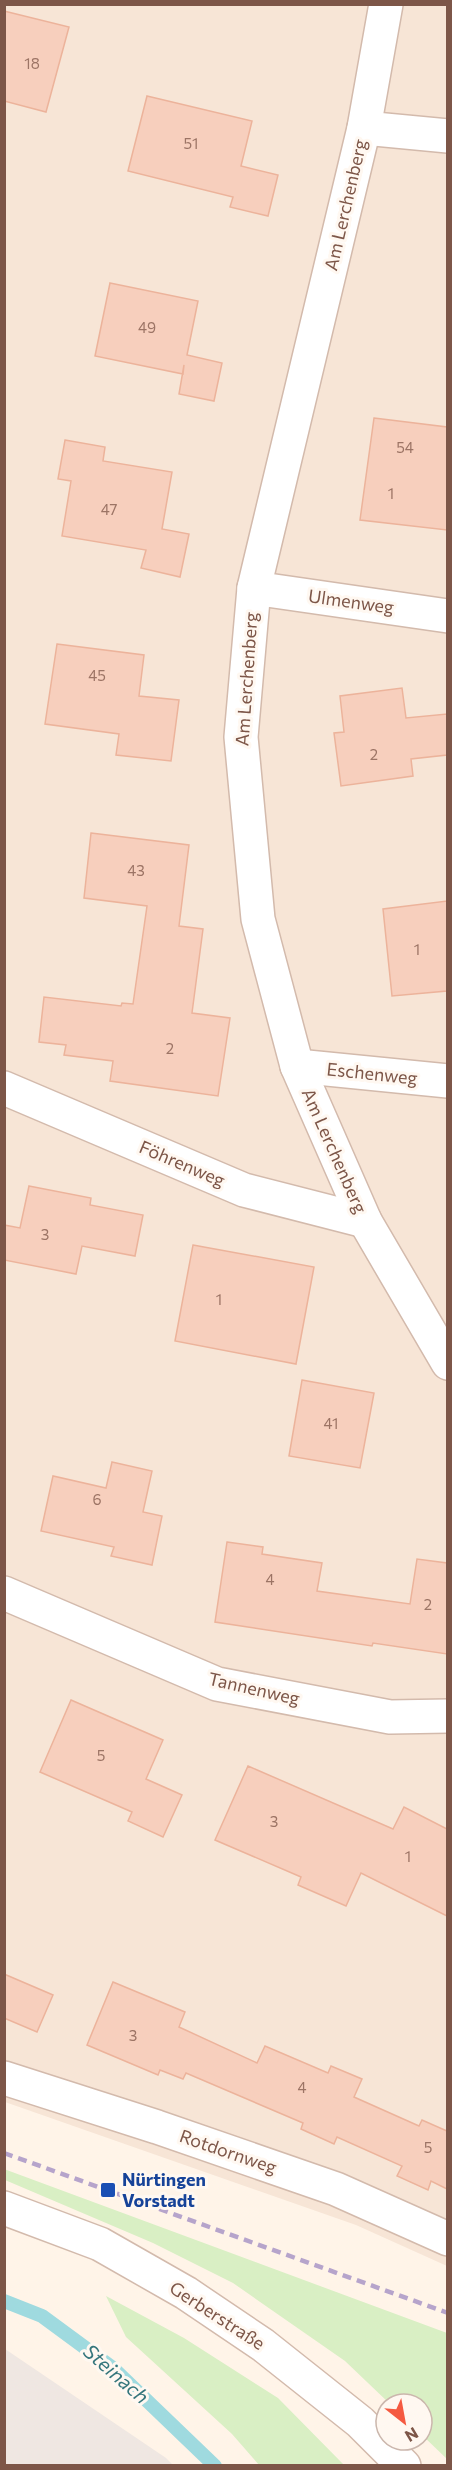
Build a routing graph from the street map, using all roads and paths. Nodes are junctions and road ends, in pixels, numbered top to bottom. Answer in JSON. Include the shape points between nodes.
{"nodes":[{"id":1,"x":386,"y":4,"type":"edge"},
{"id":2,"x":364,"y":128,"type":"junction"},
{"id":3,"x":447,"y":136,"type":"edge"},
{"id":4,"x":254,"y":588,"type":"junction"},
{"id":5,"x":447,"y":616,"type":"edge"},
{"id":6,"x":297,"y":1066,"type":"junction"},
{"id":7,"x":447,"y":1081,"type":"edge"},
{"id":8,"x":4,"y":1088,"type":"edge"},
{"id":9,"x":365,"y":1221,"type":"junction"},
{"id":10,"x":447,"y":1363,"type":"edge"},
{"id":11,"x":4,"y":1593,"type":"edge"},
{"id":12,"x":447,"y":1716,"type":"edge"},
{"id":13,"x":4,"y":2078,"type":"edge"},
{"id":14,"x":4,"y":2208,"type":"edge"},
{"id":15,"x":447,"y":2239,"type":"edge"},
{"id":16,"x":404,"y":2466,"type":"edge"}],
"edges":[{"from":1,"to":2,"type":"street","name":"Am Lerchenberg"},
{"from":2,"to":3,"type":"street"},
{"from":2,"to":4,"type":"street","name":"Am Lerchenberg"},
{"from":4,"to":5,"type":"street","name":"Ulmenweg"},
{"from":4,"to":6,"type":"street","name":"Am Lerchenberg","via":[[241,737],[258,919]]},
{"from":6,"to":7,"type":"street","name":"Eschenweg"},
{"from":6,"to":9,"type":"street","name":"Am Lerchenberg"},
{"from":8,"to":9,"type":"street","name":"Föhrenweg","via":[[244,1190]]},
{"from":9,"to":10,"type":"street","name":"Am Lerchenberg"},
{"from":11,"to":12,"type":"street","name":"Tannenweg","via":[[217,1684],[390,1717]]},
{"from":13,"to":15,"type":"street","name":"Rotdornweg","via":[[336,2189]]},
{"from":14,"to":16,"type":"street","name":"Gerberstraße","via":[[100,2244],[186,2293],[263,2345],[360,2422]]}]}
